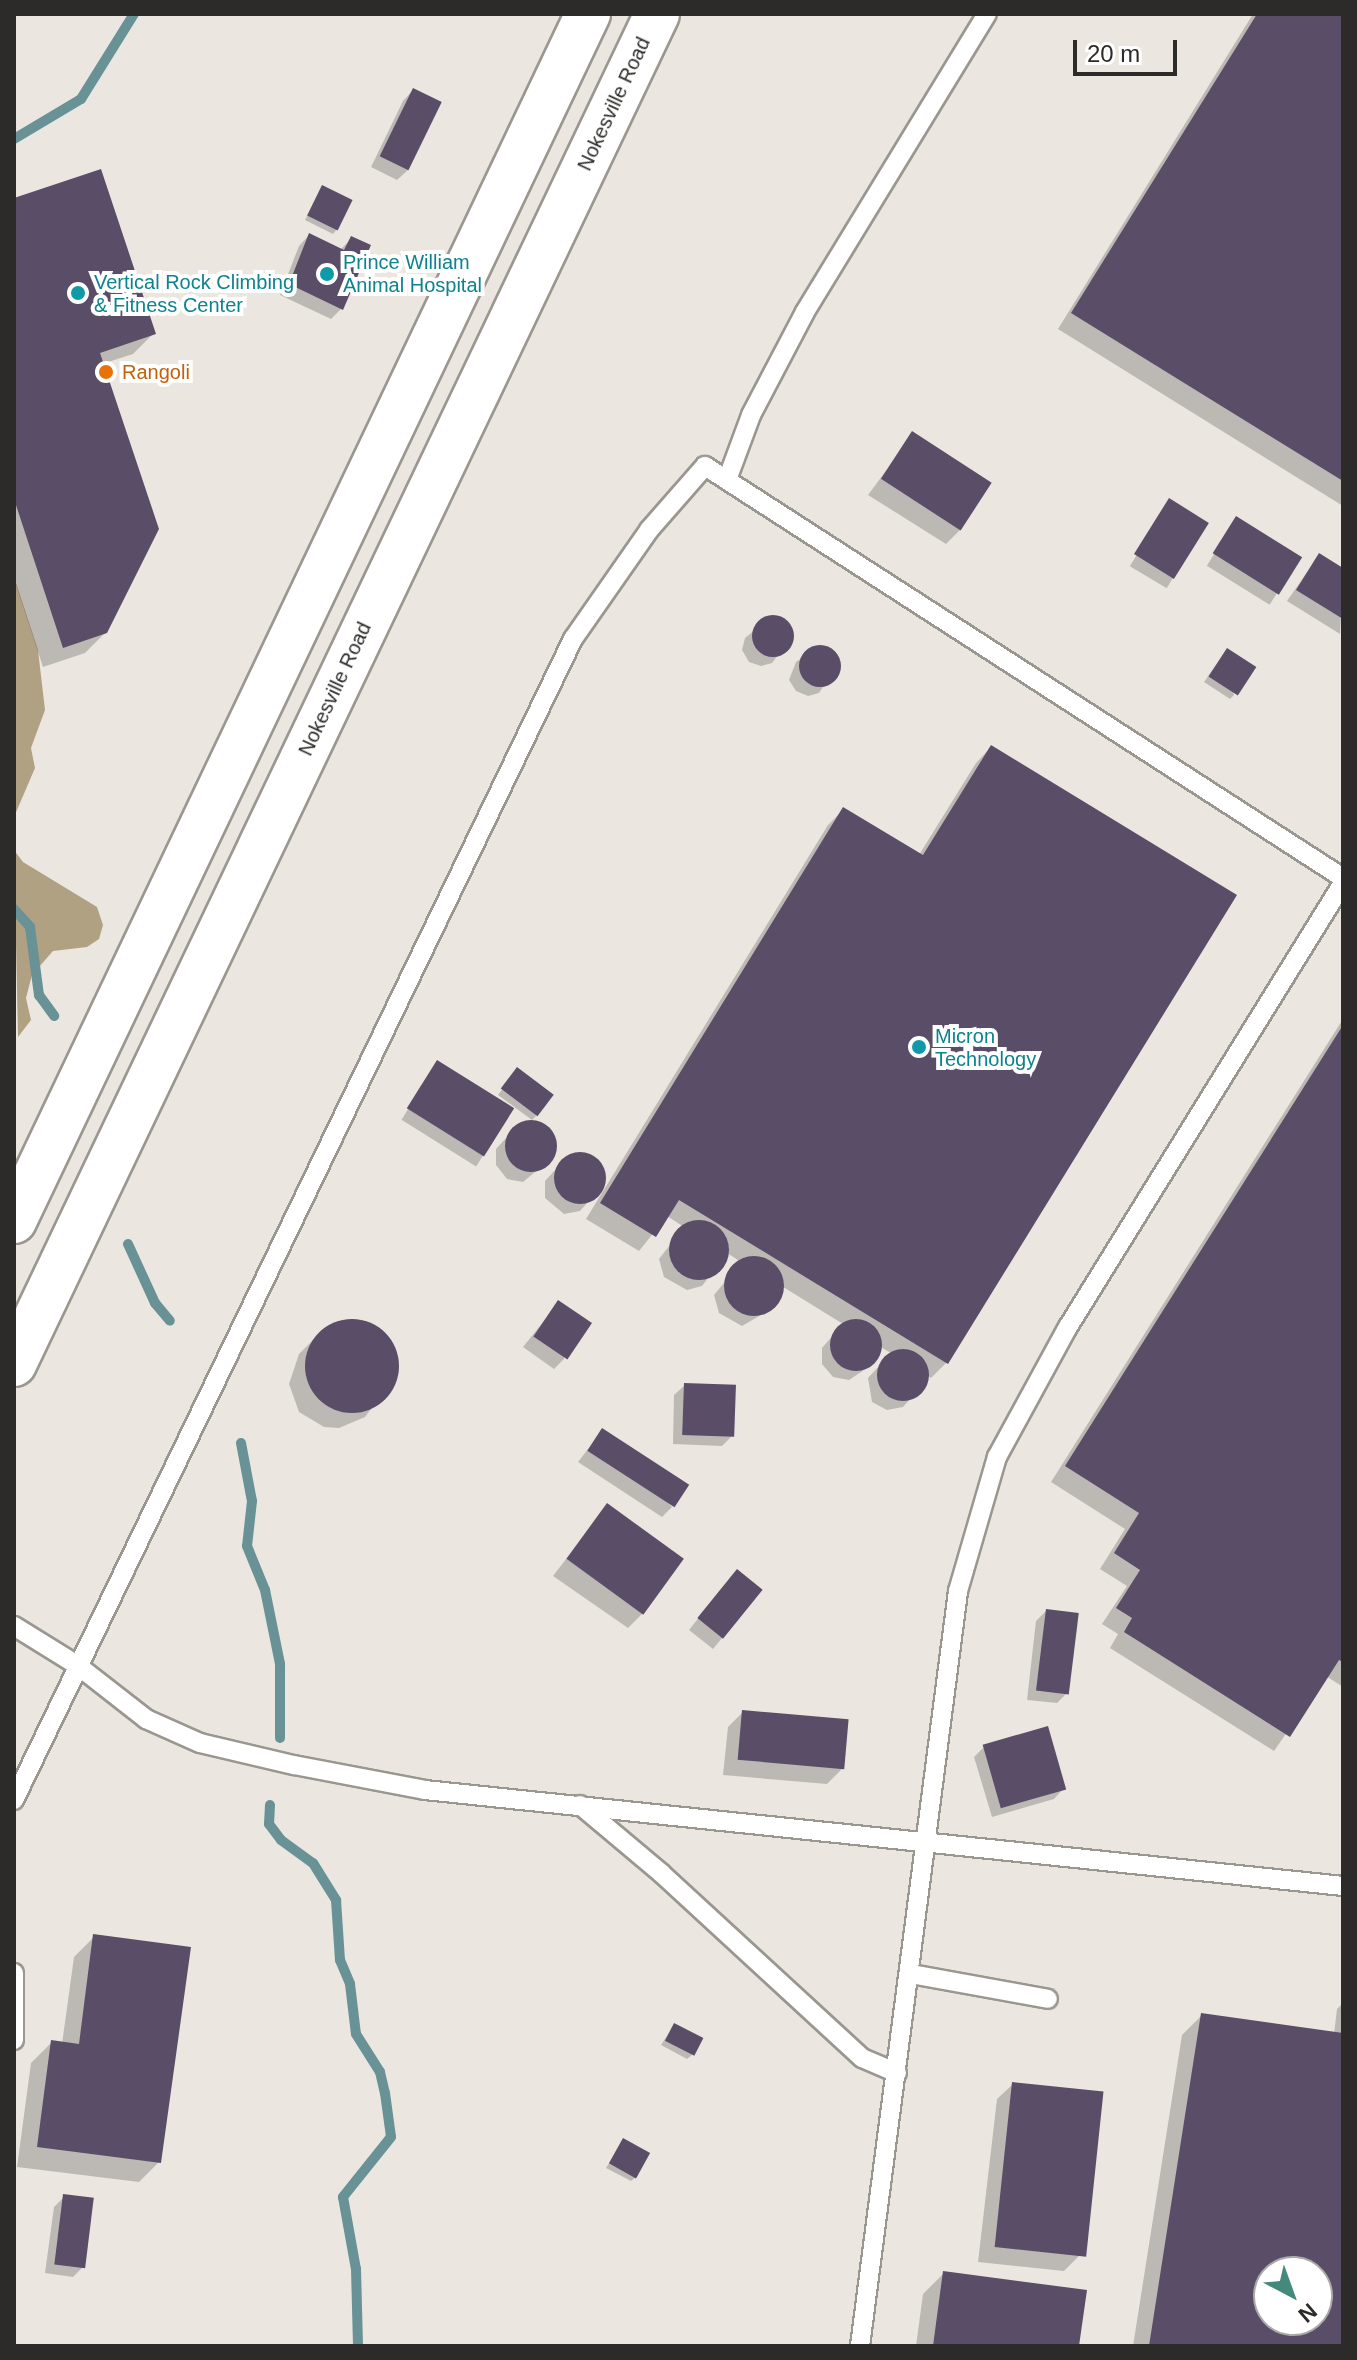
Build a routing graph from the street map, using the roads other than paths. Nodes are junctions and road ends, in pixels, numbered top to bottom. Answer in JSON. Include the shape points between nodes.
{"nodes":[{"id":1,"x":588,"y":14,"type":"edge"},
{"id":2,"x":657,"y":14,"type":"edge"},
{"id":3,"x":987,"y":14,"type":"edge"},
{"id":4,"x":727,"y":480,"type":"junction"},
{"id":5,"x":1343,"y":881,"type":"edge"},
{"id":6,"x":14,"y":1221,"type":"edge"},
{"id":7,"x":14,"y":1364,"type":"edge"},
{"id":8,"x":14,"y":1626,"type":"edge"},
{"id":9,"x":77,"y":1665,"type":"junction"},
{"id":10,"x":14,"y":1800,"type":"edge"},
{"id":11,"x":580,"y":1805,"type":"junction"},
{"id":12,"x":924,"y":1839,"type":"junction"},
{"id":13,"x":1343,"y":1886,"type":"edge"},
{"id":14,"x":14,"y":1973,"type":"edge"},
{"id":15,"x":911,"y":1974,"type":"junction"},
{"id":16,"x":1048,"y":1999,"type":"dead end"},
{"id":17,"x":14,"y":2040,"type":"edge"},
{"id":18,"x":897,"y":2073,"type":"junction"},
{"id":19,"x":860,"y":2346,"type":"edge"}],
"edges":[{"from":1,"to":6,"type":"highway"},
{"from":2,"to":7,"type":"highway","name":"Nokesville Road"},
{"from":3,"to":4,"type":"lane","via":[[805,312],[751,415]]},
{"from":4,"to":5,"type":"lane"},
{"from":4,"to":9,"type":"lane","via":[[705,466],[649,530],[573,639]]},
{"from":5,"to":12,"type":"lane","via":[[1068,1327],[997,1457],[958,1591]]},
{"from":8,"to":9,"type":"lane"},
{"from":9,"to":10,"type":"lane"},
{"from":9,"to":11,"type":"lane","via":[[146,1719],[200,1743],[425,1790]]},
{"from":11,"to":12,"type":"lane"},
{"from":11,"to":18,"type":"lane","via":[[862,2058]]},
{"from":12,"to":13,"type":"lane"},
{"from":12,"to":15,"type":"lane"},
{"from":14,"to":17,"type":"lane"},
{"from":15,"to":16,"type":"lane"},
{"from":15,"to":18,"type":"lane"},
{"from":18,"to":19,"type":"lane"}]}
